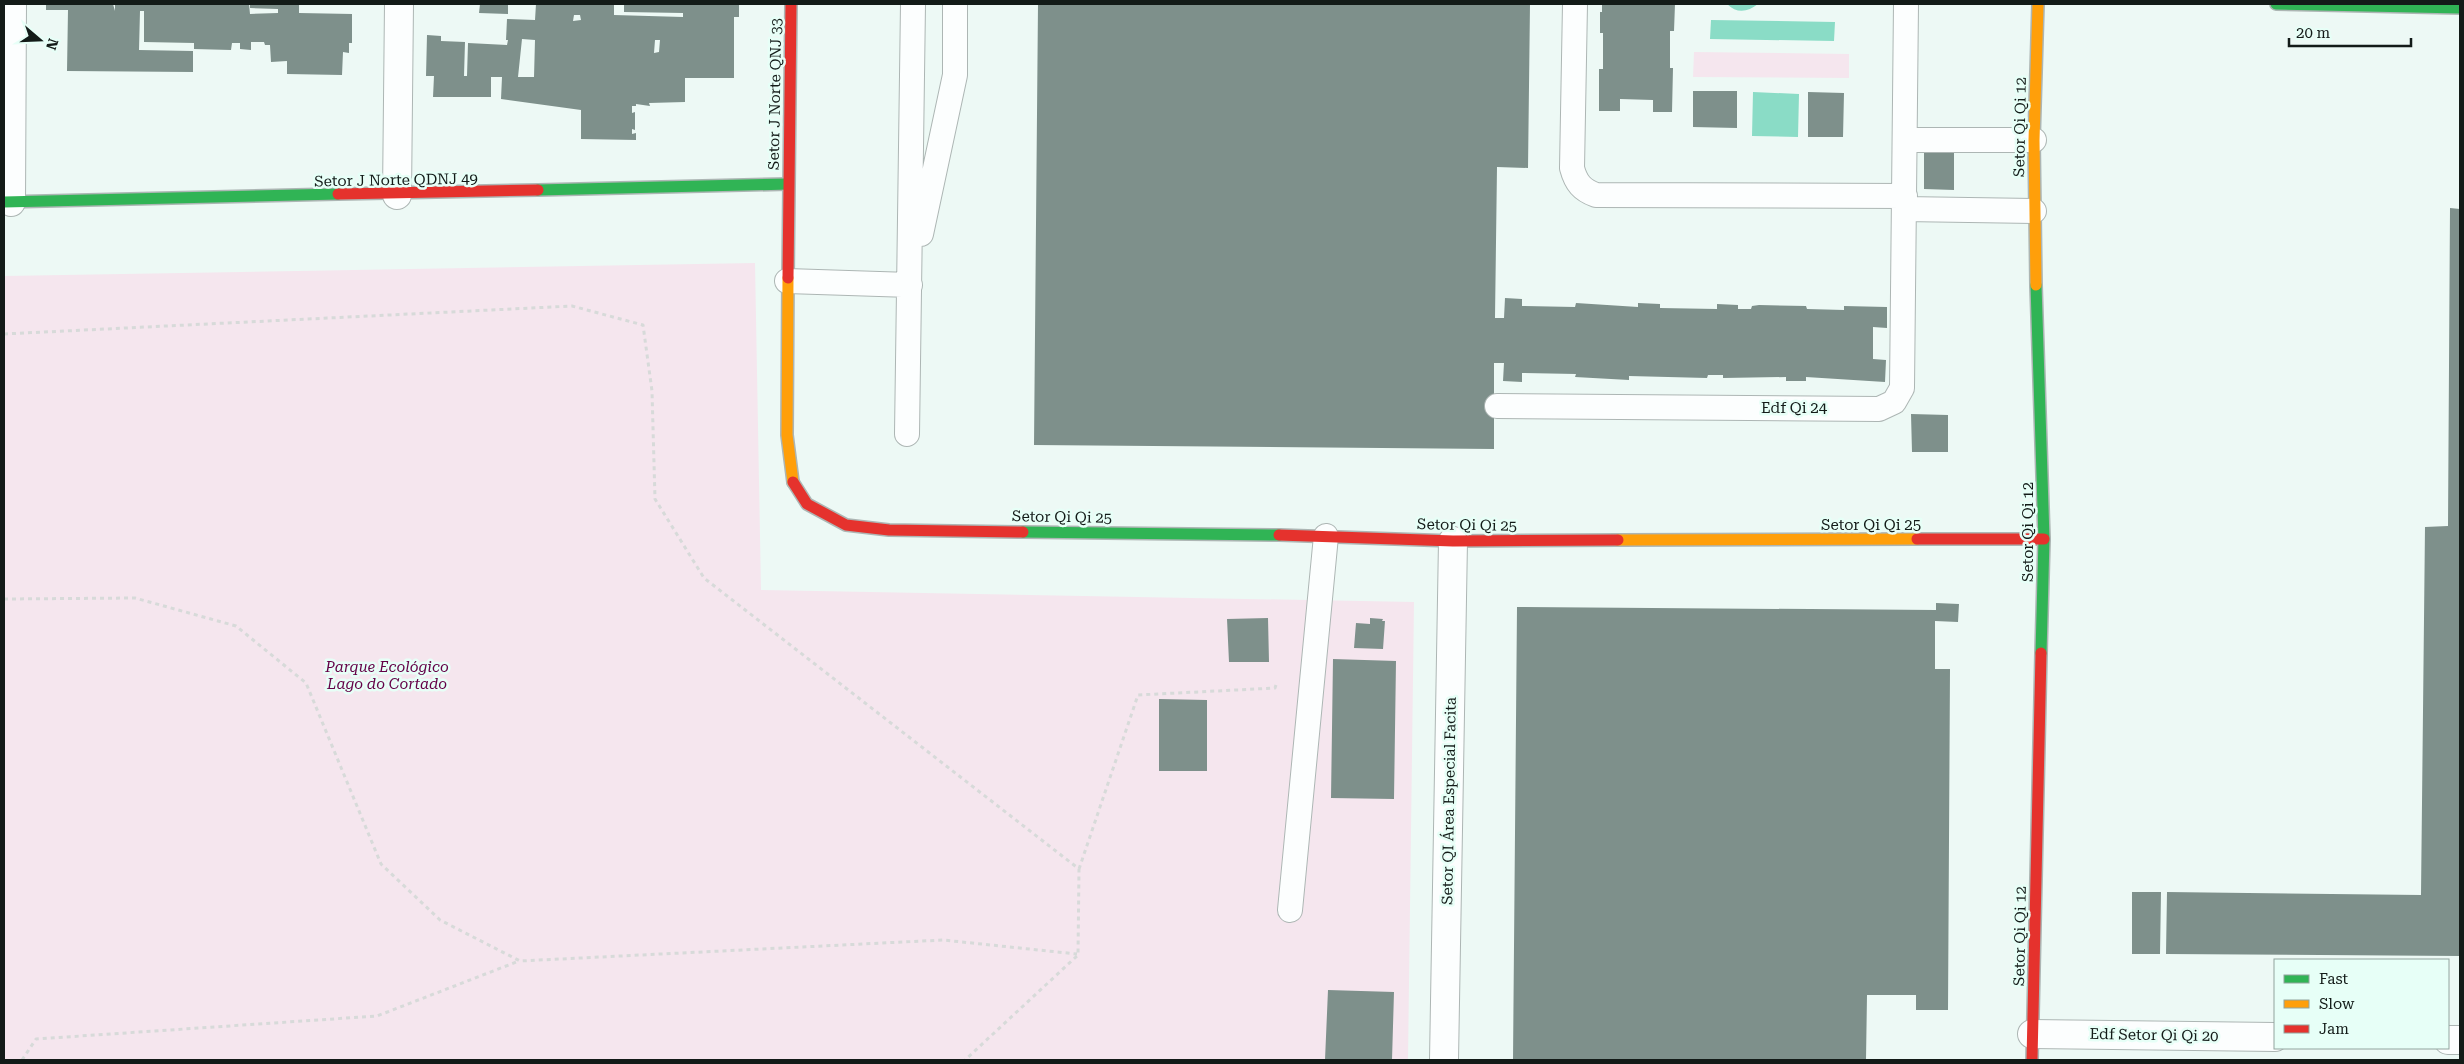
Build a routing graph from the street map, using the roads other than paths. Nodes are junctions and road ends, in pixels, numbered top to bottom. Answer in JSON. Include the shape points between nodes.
{"nodes":[{"id":1,"x":12,"y":4,"type":"edge"},
{"id":2,"x":399,"y":4,"type":"edge"},
{"id":3,"x":791,"y":4,"type":"edge"},
{"id":4,"x":913,"y":4,"type":"edge"},
{"id":5,"x":955,"y":4,"type":"edge"},
{"id":6,"x":1575,"y":4,"type":"edge"},
{"id":7,"x":1906,"y":4,"type":"edge"},
{"id":8,"x":2038,"y":4,"type":"edge"},
{"id":9,"x":2276,"y":4,"type":"edge"},
{"id":10,"x":2460,"y":8,"type":"edge"},
{"id":11,"x":1905,"y":140,"type":"junction"},
{"id":12,"x":2034,"y":140,"type":"junction"},
{"id":13,"x":788,"y":184,"type":"junction"},
{"id":14,"x":397,"y":195,"type":"junction"},
{"id":15,"x":7,"y":202,"type":"edge"},
{"id":16,"x":1904,"y":203,"type":"junction"},
{"id":17,"x":2034,"y":211,"type":"junction"},
{"id":18,"x":787,"y":281,"type":"junction"},
{"id":19,"x":910,"y":285,"type":"junction"},
{"id":20,"x":1497,"y":406,"type":"dead end"},
{"id":21,"x":906,"y":434,"type":"dead end"},
{"id":22,"x":1326,"y":536,"type":"junction"},
{"id":23,"x":2044,"y":539,"type":"junction"},
{"id":24,"x":1452,"y":542,"type":"junction"},
{"id":25,"x":1290,"y":910,"type":"dead end"},
{"id":26,"x":2274,"y":1037,"type":"edge"},
{"id":27,"x":2032,"y":1047,"type":"edge"},
{"id":28,"x":1444,"y":1060,"type":"edge"}],
"edges":[{"from":1,"to":15,"type":"street"},
{"from":2,"to":14,"type":"street"},
{"from":3,"to":13,"type":"street","name":"Setor J Norte QNJ 33"},
{"from":4,"to":19,"type":"lane"},
{"from":5,"to":19,"type":"lane","via":[[955,75]]},
{"from":6,"to":16,"type":"lane","via":[[1572,168],[1579,186],[1587,192],[1596,195]]},
{"from":7,"to":11,"type":"lane"},
{"from":8,"to":12,"type":"street","name":"Setor Qi Qi 12"},
{"from":9,"to":10,"type":"street"},
{"from":11,"to":12,"type":"lane"},
{"from":11,"to":16,"type":"lane"},
{"from":12,"to":17,"type":"street","name":"Setor Qi Qi 12"},
{"from":13,"to":14,"type":"street","name":"Setor J Norte QDNJ 49"},
{"from":13,"to":18,"type":"street","name":"Setor J Norte QNJ 33"},
{"from":14,"to":15,"type":"street","name":"Setor J Norte QDNJ 49"},
{"from":16,"to":17,"type":"lane"},
{"from":16,"to":20,"type":"lane","name":"Edf Qi 24","via":[[1902,388],[1899,396],[1888,406],[1879,409]]},
{"from":17,"to":23,"type":"street","name":"Setor Qi Qi 12"},
{"from":18,"to":19,"type":"lane"},
{"from":18,"to":22,"type":"street","name":"Setor Qi Qi 25","via":[[787,436],[791,480],[807,504],[846,526],[889,530]]},
{"from":19,"to":21,"type":"lane"},
{"from":22,"to":24,"type":"street","name":"Setor Qi Qi 25"},
{"from":22,"to":25,"type":"lane"},
{"from":23,"to":24,"type":"street","name":"Setor Qi Qi 25"},
{"from":23,"to":27,"type":"street","name":"Setor Qi Qi 12"},
{"from":24,"to":28,"type":"street","name":"Setor QI Área Especial Facita"},
{"from":26,"to":27,"type":"street","name":"Edf Setor Qi Qi 20"}]}
